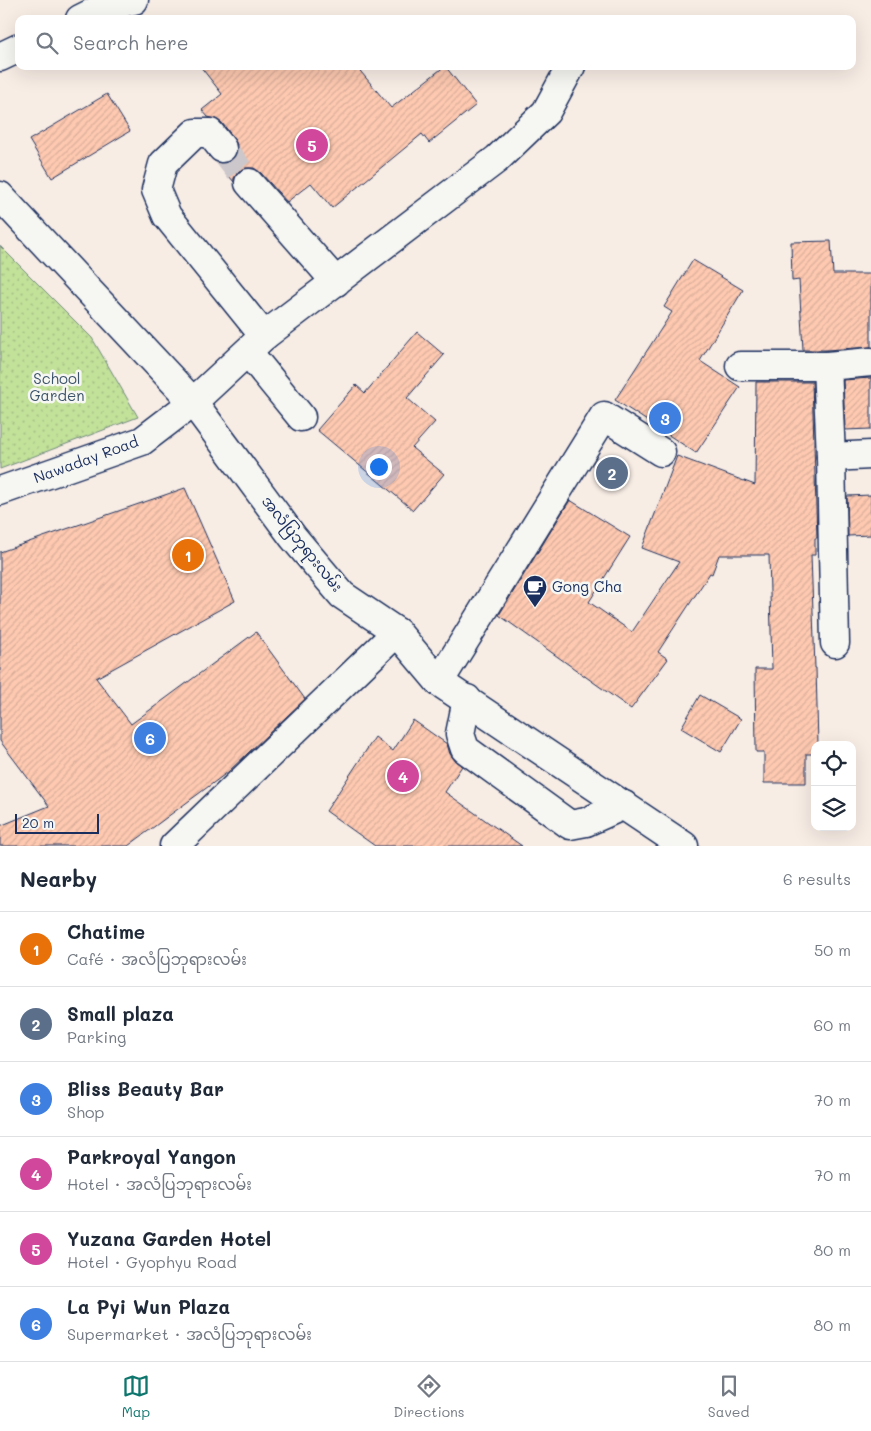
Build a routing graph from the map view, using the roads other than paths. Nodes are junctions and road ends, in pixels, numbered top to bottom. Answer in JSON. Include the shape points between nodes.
{"nodes":[{"id":1,"x":134,"y":0,"type":"edge"},
{"id":2,"x":88,"y":15,"type":"edge"},
{"id":3,"x":15,"y":50,"type":"edge"},
{"id":4,"x":0,"y":57,"type":"edge"},
{"id":5,"x":569,"y":70,"type":"edge"},
{"id":6,"x":222,"y":148,"type":"tunnel mouth"},
{"id":7,"x":249,"y":183,"type":"tunnel mouth"},
{"id":8,"x":0,"y":196,"type":"edge"},
{"id":9,"x":336,"y":282,"type":"junction"},
{"id":10,"x":256,"y":344,"type":"junction"},
{"id":11,"x":871,"y":362,"type":"edge"},
{"id":12,"x":740,"y":366,"type":"dead end"},
{"id":13,"x":827,"y":366,"type":"junction"},
{"id":14,"x":193,"y":402,"type":"junction"},
{"id":15,"x":301,"y":417,"type":"dead end"},
{"id":16,"x":661,"y":452,"type":"dead end"},
{"id":17,"x":871,"y":455,"type":"edge"},
{"id":18,"x":831,"y":457,"type":"junction"},
{"id":19,"x":0,"y":491,"type":"edge"},
{"id":20,"x":397,"y":632,"type":"junction"},
{"id":21,"x":834,"y":643,"type":"dead end"},
{"id":22,"x":439,"y":682,"type":"junction"},
{"id":23,"x":466,"y":700,"type":"junction"},
{"id":24,"x":624,"y":805,"type":"junction"},
{"id":25,"x":174,"y":846,"type":"edge"},
{"id":26,"x":684,"y":846,"type":"edge"}],
"edges":[{"from":1,"to":2,"type":"street"},
{"from":3,"to":4,"type":"street"},
{"from":5,"to":9,"type":"street","name":"Nawaday Road","via":[[546,112],[497,159]]},
{"from":6,"to":10,"type":"street","via":[[210,133],[195,133],[163,164],[156,190],[167,216]]},
{"from":7,"to":9,"type":"street"},
{"from":8,"to":14,"type":"street","name":"အလံပြဘုရားလမ်း"},
{"from":9,"to":10,"type":"street","name":"Nawaday Road"},
{"from":10,"to":14,"type":"street","name":"Nawaday Road"},
{"from":10,"to":15,"type":"street"},
{"from":11,"to":13,"type":"street"},
{"from":12,"to":13,"type":"street"},
{"from":13,"to":18,"type":"street"},
{"from":14,"to":19,"type":"street","name":"Nawaday Road","via":[[142,441]]},
{"from":14,"to":20,"type":"street","name":"အလံပြဘုရားလမ်း","via":[[293,537],[342,595]]},
{"from":16,"to":22,"type":"street","via":[[604,416]]},
{"from":17,"to":18,"type":"street"},
{"from":18,"to":21,"type":"street"},
{"from":20,"to":22,"type":"street","name":"အလံပြဘုရားလမ်း"},
{"from":20,"to":25,"type":"street"},
{"from":22,"to":23,"type":"street","name":"အလံပြဘုရားလမ်း"},
{"from":23,"to":24,"type":"street","name":"အလံပြဘုရားလမ်း"},
{"from":23,"to":24,"type":"street","via":[[460,734],[465,749],[570,825],[586,822]]},
{"from":24,"to":26,"type":"street","name":"အလံပြဘုရားလမ်း"}]}
